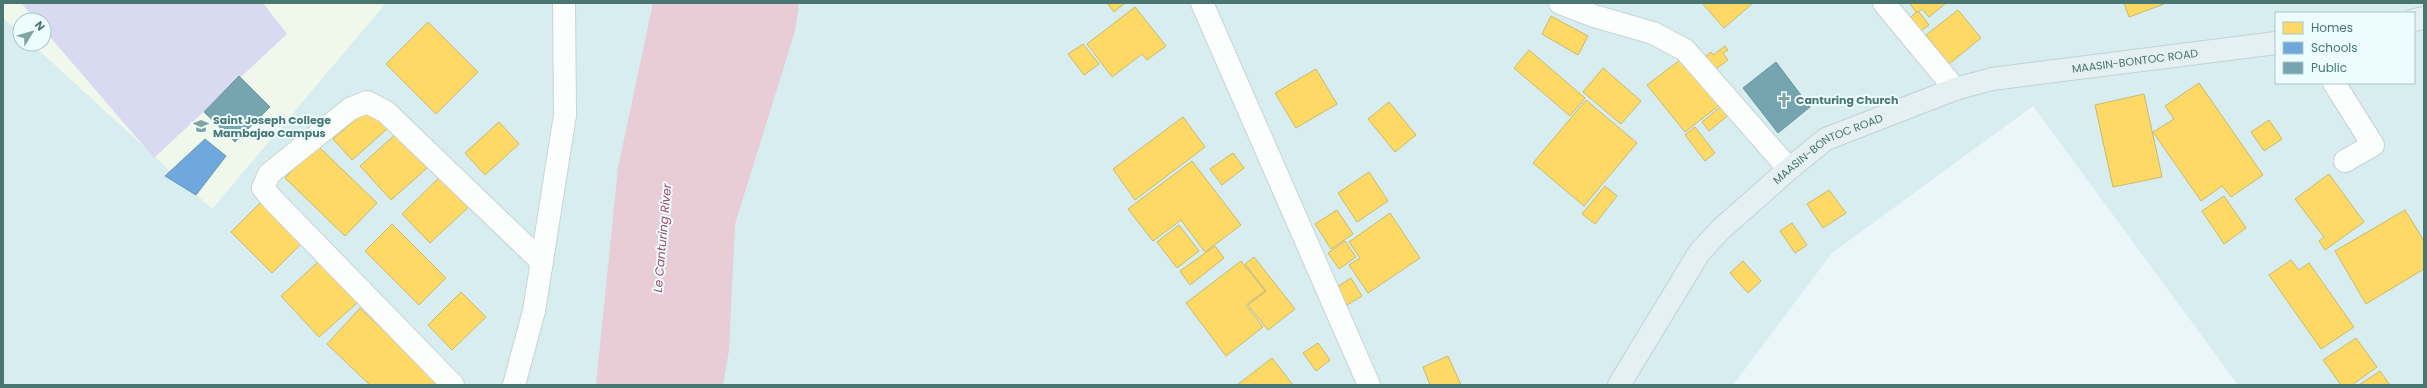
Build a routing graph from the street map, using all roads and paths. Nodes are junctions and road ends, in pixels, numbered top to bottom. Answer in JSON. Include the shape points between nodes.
{"nodes":[{"id":1,"x":564,"y":3,"type":"edge"},
{"id":2,"x":1202,"y":3,"type":"edge"},
{"id":3,"x":1560,"y":3,"type":"edge"},
{"id":4,"x":1884,"y":3,"type":"edge"},
{"id":5,"x":2275,"y":43,"type":"edge"},
{"id":6,"x":2335,"y":84,"type":"edge"},
{"id":7,"x":1955,"y":89,"type":"junction"},
{"id":8,"x":2345,"y":161,"type":"dead end"},
{"id":9,"x":1789,"y":169,"type":"junction"},
{"id":10,"x":542,"y":262,"type":"junction"},
{"id":11,"x":453,"y":385,"type":"edge"},
{"id":12,"x":514,"y":385,"type":"edge"},
{"id":13,"x":1368,"y":385,"type":"edge"},
{"id":14,"x":1619,"y":385,"type":"edge"}],
"edges":[{"from":1,"to":10,"type":"street","via":[[565,115]]},
{"from":2,"to":13,"type":"street"},
{"from":3,"to":9,"type":"street","via":[[1653,33],[1685,50]]},
{"from":4,"to":7,"type":"street"},
{"from":5,"to":7,"type":"main road","name":"MAASIN-BONTOC ROAD","via":[[1992,79]]},
{"from":6,"to":8,"type":"street","via":[[2373,145]]},
{"from":7,"to":9,"type":"main road","name":"MAASIN-BONTOC ROAD","via":[[1826,139]]},
{"from":9,"to":14,"type":"main road","name":"MAASIN-BONTOC ROAD","via":[[1720,230],[1699,253]]},
{"from":10,"to":11,"type":"street","via":[[386,112],[367,102],[350,109],[269,174],[263,188],[273,200]]},
{"from":10,"to":12,"type":"street","via":[[534,311]]}]}
